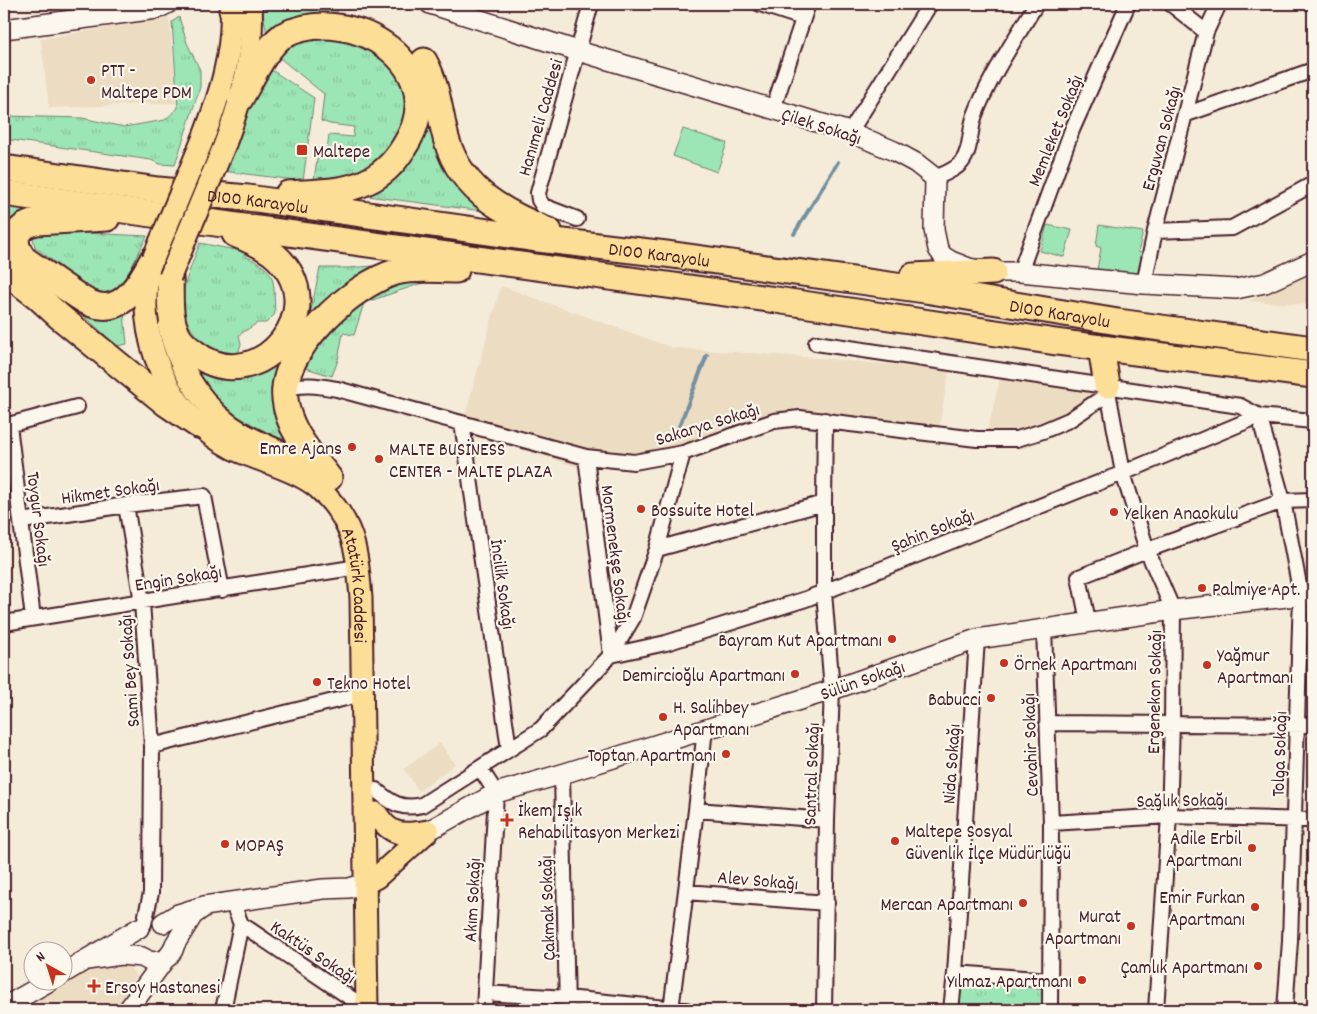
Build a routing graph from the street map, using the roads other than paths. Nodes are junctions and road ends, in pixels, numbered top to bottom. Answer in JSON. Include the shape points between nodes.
{"nodes":[{"id":1,"x":167,"y":4,"type":"edge"},
{"id":2,"x":430,"y":4,"type":"edge"},
{"id":3,"x":591,"y":4,"type":"edge"},
{"id":4,"x":760,"y":4,"type":"edge"},
{"id":5,"x":808,"y":4,"type":"edge"},
{"id":6,"x":930,"y":4,"type":"edge"},
{"id":7,"x":1036,"y":4,"type":"edge"},
{"id":8,"x":1128,"y":4,"type":"edge"},
{"id":9,"x":1170,"y":4,"type":"edge"},
{"id":10,"x":1220,"y":4,"type":"edge"},
{"id":11,"x":237,"y":5,"type":"edge"},
{"id":12,"x":803,"y":18,"type":"junction"},
{"id":13,"x":394,"y":25,"type":"dead end"},
{"id":14,"x":4,"y":29,"type":"edge"},
{"id":15,"x":1206,"y":32,"type":"junction"},
{"id":16,"x":578,"y":52,"type":"junction"},
{"id":17,"x":1313,"y":70,"type":"edge"},
{"id":18,"x":240,"y":99,"type":"junction"},
{"id":19,"x":773,"y":110,"type":"junction"},
{"id":20,"x":1187,"y":114,"type":"junction"},
{"id":21,"x":850,"y":132,"type":"junction"},
{"id":22,"x":4,"y":168,"type":"edge"},
{"id":23,"x":935,"y":178,"type":"junction"},
{"id":24,"x":1313,"y":184,"type":"edge"},
{"id":25,"x":4,"y":193,"type":"edge"},
{"id":26,"x":248,"y":198,"type":"junction"},
{"id":27,"x":164,"y":215,"type":"junction"},
{"id":28,"x":208,"y":222,"type":"junction"},
{"id":29,"x":578,"y":231,"type":"junction"},
{"id":30,"x":1156,"y":231,"type":"junction"},
{"id":31,"x":153,"y":259,"type":"junction"},
{"id":32,"x":1313,"y":262,"type":"edge"},
{"id":33,"x":552,"y":268,"type":"junction"},
{"id":34,"x":4,"y":271,"type":"edge"},
{"id":35,"x":993,"y":272,"type":"junction"},
{"id":36,"x":1020,"y":272,"type":"junction"},
{"id":37,"x":170,"y":277,"type":"junction"},
{"id":38,"x":837,"y":278,"type":"junction"},
{"id":39,"x":1144,"y":284,"type":"junction"},
{"id":40,"x":1196,"y":332,"type":"junction"},
{"id":41,"x":1313,"y":337,"type":"edge"},
{"id":42,"x":816,"y":343,"type":"dead end"},
{"id":43,"x":1101,"y":348,"type":"junction"},
{"id":44,"x":1313,"y":350,"type":"edge"},
{"id":45,"x":1313,"y":375,"type":"edge"},
{"id":46,"x":285,"y":389,"type":"junction"},
{"id":47,"x":1108,"y":389,"type":"junction"},
{"id":48,"x":77,"y":407,"type":"dead end"},
{"id":49,"x":1259,"y":416,"type":"junction"},
{"id":50,"x":825,"y":420,"type":"junction"},
{"id":51,"x":1313,"y":421,"type":"edge"},
{"id":52,"x":462,"y":423,"type":"junction"},
{"id":53,"x":198,"y":424,"type":"junction"},
{"id":54,"x":6,"y":426,"type":"edge"},
{"id":55,"x":684,"y":453,"type":"junction"},
{"id":56,"x":586,"y":457,"type":"junction"},
{"id":57,"x":1123,"y":473,"type":"junction"},
{"id":58,"x":329,"y":478,"type":"junction"},
{"id":59,"x":1313,"y":500,"type":"edge"},
{"id":60,"x":1283,"y":501,"type":"junction"},
{"id":61,"x":824,"y":503,"type":"junction"},
{"id":62,"x":126,"y":505,"type":"junction"},
{"id":63,"x":22,"y":521,"type":"junction"},
{"id":64,"x":657,"y":549,"type":"junction"},
{"id":65,"x":1147,"y":550,"type":"junction"},
{"id":66,"x":358,"y":567,"type":"junction"},
{"id":67,"x":222,"y":590,"type":"junction"},
{"id":68,"x":824,"y":592,"type":"junction"},
{"id":69,"x":1307,"y":594,"type":"edge"},
{"id":70,"x":142,"y":602,"type":"junction"},
{"id":71,"x":1173,"y":610,"type":"junction"},
{"id":72,"x":33,"y":618,"type":"junction"},
{"id":73,"x":1088,"y":622,"type":"junction"},
{"id":74,"x":4,"y":623,"type":"edge"},
{"id":75,"x":1044,"y":628,"type":"junction"},
{"id":76,"x":977,"y":639,"type":"junction"},
{"id":77,"x":611,"y":655,"type":"junction"},
{"id":78,"x":832,"y":690,"type":"junction"},
{"id":79,"x":362,"y":694,"type":"junction"},
{"id":80,"x":1047,"y":723,"type":"junction"},
{"id":81,"x":1172,"y":724,"type":"junction"},
{"id":82,"x":1298,"y":725,"type":"junction"},
{"id":83,"x":1313,"y":725,"type":"edge"},
{"id":84,"x":705,"y":729,"type":"junction"},
{"id":85,"x":152,"y":746,"type":"junction"},
{"id":86,"x":509,"y":749,"type":"junction"},
{"id":87,"x":480,"y":768,"type":"junction"},
{"id":88,"x":562,"y":774,"type":"junction"},
{"id":89,"x":376,"y":790,"type":"junction"},
{"id":90,"x":496,"y":793,"type":"junction"},
{"id":91,"x":696,"y":810,"type":"junction"},
{"id":92,"x":376,"y":813,"type":"junction"},
{"id":93,"x":1169,"y":816,"type":"junction"},
{"id":94,"x":1294,"y":819,"type":"junction"},
{"id":95,"x":827,"y":820,"type":"junction"},
{"id":96,"x":1313,"y":820,"type":"edge"},
{"id":97,"x":1051,"y":823,"type":"junction"},
{"id":98,"x":428,"y":831,"type":"junction"},
{"id":99,"x":372,"y":873,"type":"junction"},
{"id":100,"x":686,"y":892,"type":"junction"},
{"id":101,"x":232,"y":902,"type":"junction"},
{"id":102,"x":827,"y":903,"type":"junction"},
{"id":103,"x":204,"y":906,"type":"junction"},
{"id":104,"x":151,"y":924,"type":"junction"},
{"id":105,"x":241,"y":924,"type":"junction"},
{"id":106,"x":170,"y":952,"type":"junction"},
{"id":107,"x":143,"y":958,"type":"junction"},
{"id":108,"x":87,"y":960,"type":"junction"},
{"id":109,"x":72,"y":968,"type":"edge"},
{"id":110,"x":955,"y":973,"type":"junction"},
{"id":111,"x":1052,"y":980,"type":"junction"},
{"id":112,"x":30,"y":992,"type":"edge"},
{"id":113,"x":485,"y":993,"type":"junction"},
{"id":114,"x":567,"y":1004,"type":"edge"},
{"id":115,"x":4,"y":1007,"type":"edge"},
{"id":116,"x":131,"y":1007,"type":"edge"},
{"id":117,"x":672,"y":1009,"type":"edge"},
{"id":118,"x":223,"y":1010,"type":"edge"},
{"id":119,"x":371,"y":1010,"type":"edge"},
{"id":120,"x":484,"y":1010,"type":"edge"},
{"id":121,"x":686,"y":1010,"type":"edge"},
{"id":122,"x":824,"y":1010,"type":"edge"},
{"id":123,"x":951,"y":1010,"type":"edge"},
{"id":124,"x":1050,"y":1010,"type":"edge"},
{"id":125,"x":1156,"y":1010,"type":"edge"},
{"id":126,"x":1286,"y":1010,"type":"edge"}],
"edges":[{"from":1,"to":14,"type":"street","via":[[158,8]]},
{"from":2,"to":16,"type":"street","name":"Çilek Sokağı"},
{"from":3,"to":16,"type":"street","name":"Hanımeli Caddesi"},
{"from":4,"to":12,"type":"street"},
{"from":5,"to":12,"type":"street"},
{"from":6,"to":21,"type":"street"},
{"from":7,"to":23,"type":"street","via":[[974,116],[962,162]]},
{"from":8,"to":36,"type":"street","name":"Memleket Sokağı","via":[[1072,130]]},
{"from":9,"to":15,"type":"street"},
{"from":10,"to":15,"type":"street","name":"Erguvan Sokağı"},
{"from":11,"to":18,"type":"main road","name":"Atatürk Caddesi","via":[[250,56]]},
{"from":11,"to":31,"type":"main road","name":"Atatürk Caddesi","bridge":true,"via":[[222,84]]},
{"from":12,"to":19,"type":"street"},
{"from":13,"to":29,"type":"highway","via":[[408,38],[427,66],[449,148],[469,182],[491,202],[520,219]]},
{"from":15,"to":20,"type":"street","name":"Erguvan Sokağı"},
{"from":16,"to":19,"type":"street","name":"Çilek Sokağı"},
{"from":16,"to":29,"type":"street","name":"Hanımeli Caddesi","via":[[538,193],[543,206]]},
{"from":17,"to":20,"type":"street"},
{"from":18,"to":26,"type":"highway","via":[[280,38],[303,25],[334,19],[368,26],[393,44],[410,67],[418,90],[418,116],[409,140],[394,161],[376,177],[345,188]]},
{"from":18,"to":37,"type":"main road","name":"Atatürk Caddesi","bridge":true},
{"from":19,"to":21,"type":"street","name":"Çilek Sokağı"},
{"from":20,"to":30,"type":"street","name":"Erguvan Sokağı"},
{"from":21,"to":23,"type":"street","name":"Çilek Sokağı","via":[[894,151]]},
{"from":22,"to":26,"type":"highway","name":"D100 Karayolu","via":[[158,190]]},
{"from":23,"to":35,"type":"street","via":[[934,230],[938,249],[951,261]]},
{"from":24,"to":30,"type":"street","via":[[1232,228]]},
{"from":25,"to":27,"type":"highway","name":"D100 Karayolu"},
{"from":26,"to":29,"type":"highway","name":"D100 Karayolu","via":[[538,238]]},
{"from":27,"to":28,"type":"highway","name":"D100 Karayolu"},
{"from":27,"to":31,"type":"highway","via":[[36,222],[20,229],[16,243],[24,259],[97,306],[122,302],[138,286]]},
{"from":28,"to":33,"type":"highway","name":"D100 Karayolu"},
{"from":28,"to":37,"type":"highway","via":[[264,248],[287,270],[296,287],[298,303],[290,331],[279,346],[253,363],[230,367],[211,364],[192,352],[177,334],[171,314]]},
{"from":29,"to":38,"type":"highway","name":"D100 Karayolu"},
{"from":30,"to":39,"type":"street","name":"Erguvan Sokağı"},
{"from":31,"to":53,"type":"main road","name":"Atatürk Caddesi","via":[[147,298],[147,324],[152,348],[169,386]]},
{"from":32,"to":39,"type":"street","via":[[1265,283],[1242,288]]},
{"from":33,"to":43,"type":"highway","name":"D100 Karayolu"},
{"from":33,"to":46,"type":"highway","via":[[412,270],[380,277],[350,297],[314,332],[297,355]]},
{"from":34,"to":53,"type":"highway","via":[[167,404]]},
{"from":35,"to":36,"type":"street"},
{"from":35,"to":38,"type":"highway"},
{"from":36,"to":39,"type":"street"},
{"from":37,"to":58,"type":"main road","name":"Atatürk Caddesi","via":[[167,310],[171,337],[197,391],[228,424],[318,469]]},
{"from":38,"to":40,"type":"highway","name":"D100 Karayolu"},
{"from":40,"to":41,"type":"highway"},
{"from":40,"to":44,"type":"highway","name":"D100 Karayolu"},
{"from":42,"to":47,"type":"street"},
{"from":43,"to":45,"type":"highway","name":"D100 Karayolu"},
{"from":43,"to":47,"type":"highway"},
{"from":46,"to":52,"type":"street","name":"Sakarya Sokağı","via":[[317,385]]},
{"from":46,"to":58,"type":"highway","via":[[292,426]]},
{"from":47,"to":49,"type":"street","via":[[1240,406]]},
{"from":47,"to":50,"type":"street","name":"Sakarya Sokağı","via":[[1069,420],[1017,439],[977,440]]},
{"from":47,"to":57,"type":"street","name":"Ergenekon Sokağı"},
{"from":48,"to":54,"type":"street"},
{"from":49,"to":51,"type":"street"},
{"from":49,"to":57,"type":"street","name":"Şahin Sokağı"},
{"from":49,"to":60,"type":"street"},
{"from":50,"to":55,"type":"street","name":"Sakarya Sokağı","via":[[774,421]]},
{"from":50,"to":61,"type":"street","name":"Santral Sokağı"},
{"from":52,"to":56,"type":"street","name":"Sakarya Sokağı"},
{"from":52,"to":86,"type":"street","name":"İncilik Sokağı"},
{"from":53,"to":66,"type":"main road","name":"Atatürk Caddesi","via":[[222,443],[317,487],[347,524]]},
{"from":54,"to":63,"type":"street","name":"Toygur Sokağı"},
{"from":55,"to":56,"type":"street","name":"Sakarya Sokağı","via":[[634,462]]},
{"from":55,"to":64,"type":"street"},
{"from":56,"to":77,"type":"street","name":"Mormenekşe Sokağı"},
{"from":57,"to":65,"type":"street","name":"Ergenekon Sokağı"},
{"from":57,"to":68,"type":"street","name":"Şahin Sokağı"},
{"from":58,"to":89,"type":"main road","name":"Atatürk Caddesi","via":[[359,520],[367,537],[370,556]]},
{"from":59,"to":60,"type":"street"},
{"from":60,"to":65,"type":"street"},
{"from":60,"to":69,"type":"street","name":"Tolga Sokağı"},
{"from":61,"to":64,"type":"street"},
{"from":61,"to":68,"type":"street","name":"Santral Sokağı"},
{"from":62,"to":63,"type":"street","name":"Hikmet Sokağı"},
{"from":62,"to":67,"type":"street","name":"Hikmet Sokağı","via":[[204,496]]},
{"from":62,"to":70,"type":"street","name":"Sami Bey Sokağı"},
{"from":63,"to":72,"type":"street","name":"Toygur Sokağı"},
{"from":64,"to":77,"type":"street","via":[[633,618]]},
{"from":65,"to":71,"type":"street","name":"Ergenekon Sokağı"},
{"from":65,"to":73,"type":"street","via":[[1078,577]]},
{"from":66,"to":67,"type":"street","name":"Engin Sokağı"},
{"from":66,"to":79,"type":"main road","name":"Atatürk Caddesi"},
{"from":67,"to":70,"type":"street","name":"Engin Sokağı"},
{"from":68,"to":77,"type":"street","name":"Şahin Sokağı","via":[[666,643]]},
{"from":68,"to":78,"type":"street","name":"Santral Sokağı"},
{"from":69,"to":71,"type":"street","name":"Sülün Sokağı"},
{"from":69,"to":82,"type":"street","name":"Tolga Sokağı"},
{"from":70,"to":72,"type":"street","name":"Engin Sokağı"},
{"from":70,"to":85,"type":"street","name":"Sami Bey Sokağı"},
{"from":71,"to":73,"type":"street","name":"Sülün Sokağı"},
{"from":71,"to":81,"type":"street","name":"Ergenekon Sokağı"},
{"from":72,"to":74,"type":"street","name":"Engin Sokağı"},
{"from":73,"to":75,"type":"street","name":"Sülün Sokağı"},
{"from":75,"to":76,"type":"street","name":"Sülün Sokağı"},
{"from":75,"to":80,"type":"street","name":"Cevahir Sokağı"},
{"from":76,"to":78,"type":"street","name":"Sülün Sokağı"},
{"from":76,"to":110,"type":"street","name":"Nida Sokağı"},
{"from":77,"to":86,"type":"street","via":[[541,729]]},
{"from":78,"to":84,"type":"street","name":"Sülün Sokağı"},
{"from":78,"to":95,"type":"street","name":"Santral Sokağı"},
{"from":79,"to":85,"type":"street","name":"Sami Bey Sokağı"},
{"from":79,"to":99,"type":"main road","name":"Atatürk Caddesi"},
{"from":80,"to":81,"type":"street"},
{"from":80,"to":97,"type":"street","name":"Cevahir Sokağı"},
{"from":81,"to":82,"type":"street"},
{"from":81,"to":93,"type":"street","name":"Ergenekon Sokağı"},
{"from":82,"to":83,"type":"street"},
{"from":82,"to":94,"type":"street","name":"Tolga Sokağı"},
{"from":84,"to":88,"type":"street","name":"Sülün Sokağı"},
{"from":84,"to":91,"type":"street"},
{"from":85,"to":104,"type":"street","name":"Sami Bey Sokağı"},
{"from":86,"to":87,"type":"street"},
{"from":87,"to":89,"type":"street","via":[[414,807],[392,804]]},
{"from":87,"to":90,"type":"street"},
{"from":88,"to":90,"type":"street","name":"Sülün Sokağı"},
{"from":88,"to":114,"type":"street","name":"Çakmak Sokağı"},
{"from":89,"to":92,"type":"main road","name":"Atatürk Caddesi"},
{"from":90,"to":98,"type":"street","name":"Sülün Sokağı"},
{"from":90,"to":113,"type":"street","name":"Akım Sokağı"},
{"from":91,"to":95,"type":"street"},
{"from":91,"to":100,"type":"street"},
{"from":92,"to":98,"type":"main road","via":[[390,830],[407,834]]},
{"from":92,"to":99,"type":"main road","name":"Atatürk Caddesi"},
{"from":93,"to":94,"type":"street","name":"Sağlık Sokağı"},
{"from":93,"to":97,"type":"street","name":"Sağlık Sokağı"},
{"from":93,"to":125,"type":"street","name":"Ergenekon Sokağı"},
{"from":94,"to":96,"type":"street","name":"Sağlık Sokağı"},
{"from":94,"to":126,"type":"street","name":"Tolga Sokağı"},
{"from":95,"to":102,"type":"street","name":"Santral Sokağı"},
{"from":97,"to":111,"type":"street","name":"Cevahir Sokağı"},
{"from":98,"to":99,"type":"main road"},
{"from":99,"to":101,"type":"street","via":[[349,888]]},
{"from":99,"to":119,"type":"main road","name":"Atatürk Caddesi"},
{"from":100,"to":102,"type":"street","name":"Alev Sokağı"},
{"from":100,"to":117,"type":"street"},
{"from":101,"to":103,"type":"street"},
{"from":101,"to":105,"type":"street"},
{"from":102,"to":122,"type":"street","name":"Santral Sokağı"},
{"from":103,"to":104,"type":"street"},
{"from":103,"to":106,"type":"street","via":[[193,915]]},
{"from":104,"to":106,"type":"street","via":[[169,927],[174,933]]},
{"from":104,"to":107,"type":"street","via":[[135,934],[134,945]]},
{"from":104,"to":108,"type":"street"},
{"from":105,"to":118,"type":"street"},
{"from":105,"to":119,"type":"street","name":"Kaktüs Sokağı"},
{"from":106,"to":107,"type":"street","via":[[156,962]]},
{"from":106,"to":116,"type":"street"},
{"from":107,"to":108,"type":"street","via":[[121,955]]},
{"from":107,"to":116,"type":"street","via":[[145,968]]},
{"from":108,"to":109,"type":"street"},
{"from":110,"to":111,"type":"street"},
{"from":110,"to":123,"type":"street","name":"Nida Sokağı"},
{"from":111,"to":124,"type":"street","name":"Cevahir Sokağı"},
{"from":112,"to":115,"type":"street"},
{"from":113,"to":114,"type":"street"},
{"from":113,"to":120,"type":"street","name":"Akım Sokağı"},
{"from":114,"to":117,"type":"street"},
{"from":117,"to":121,"type":"street"}]}
